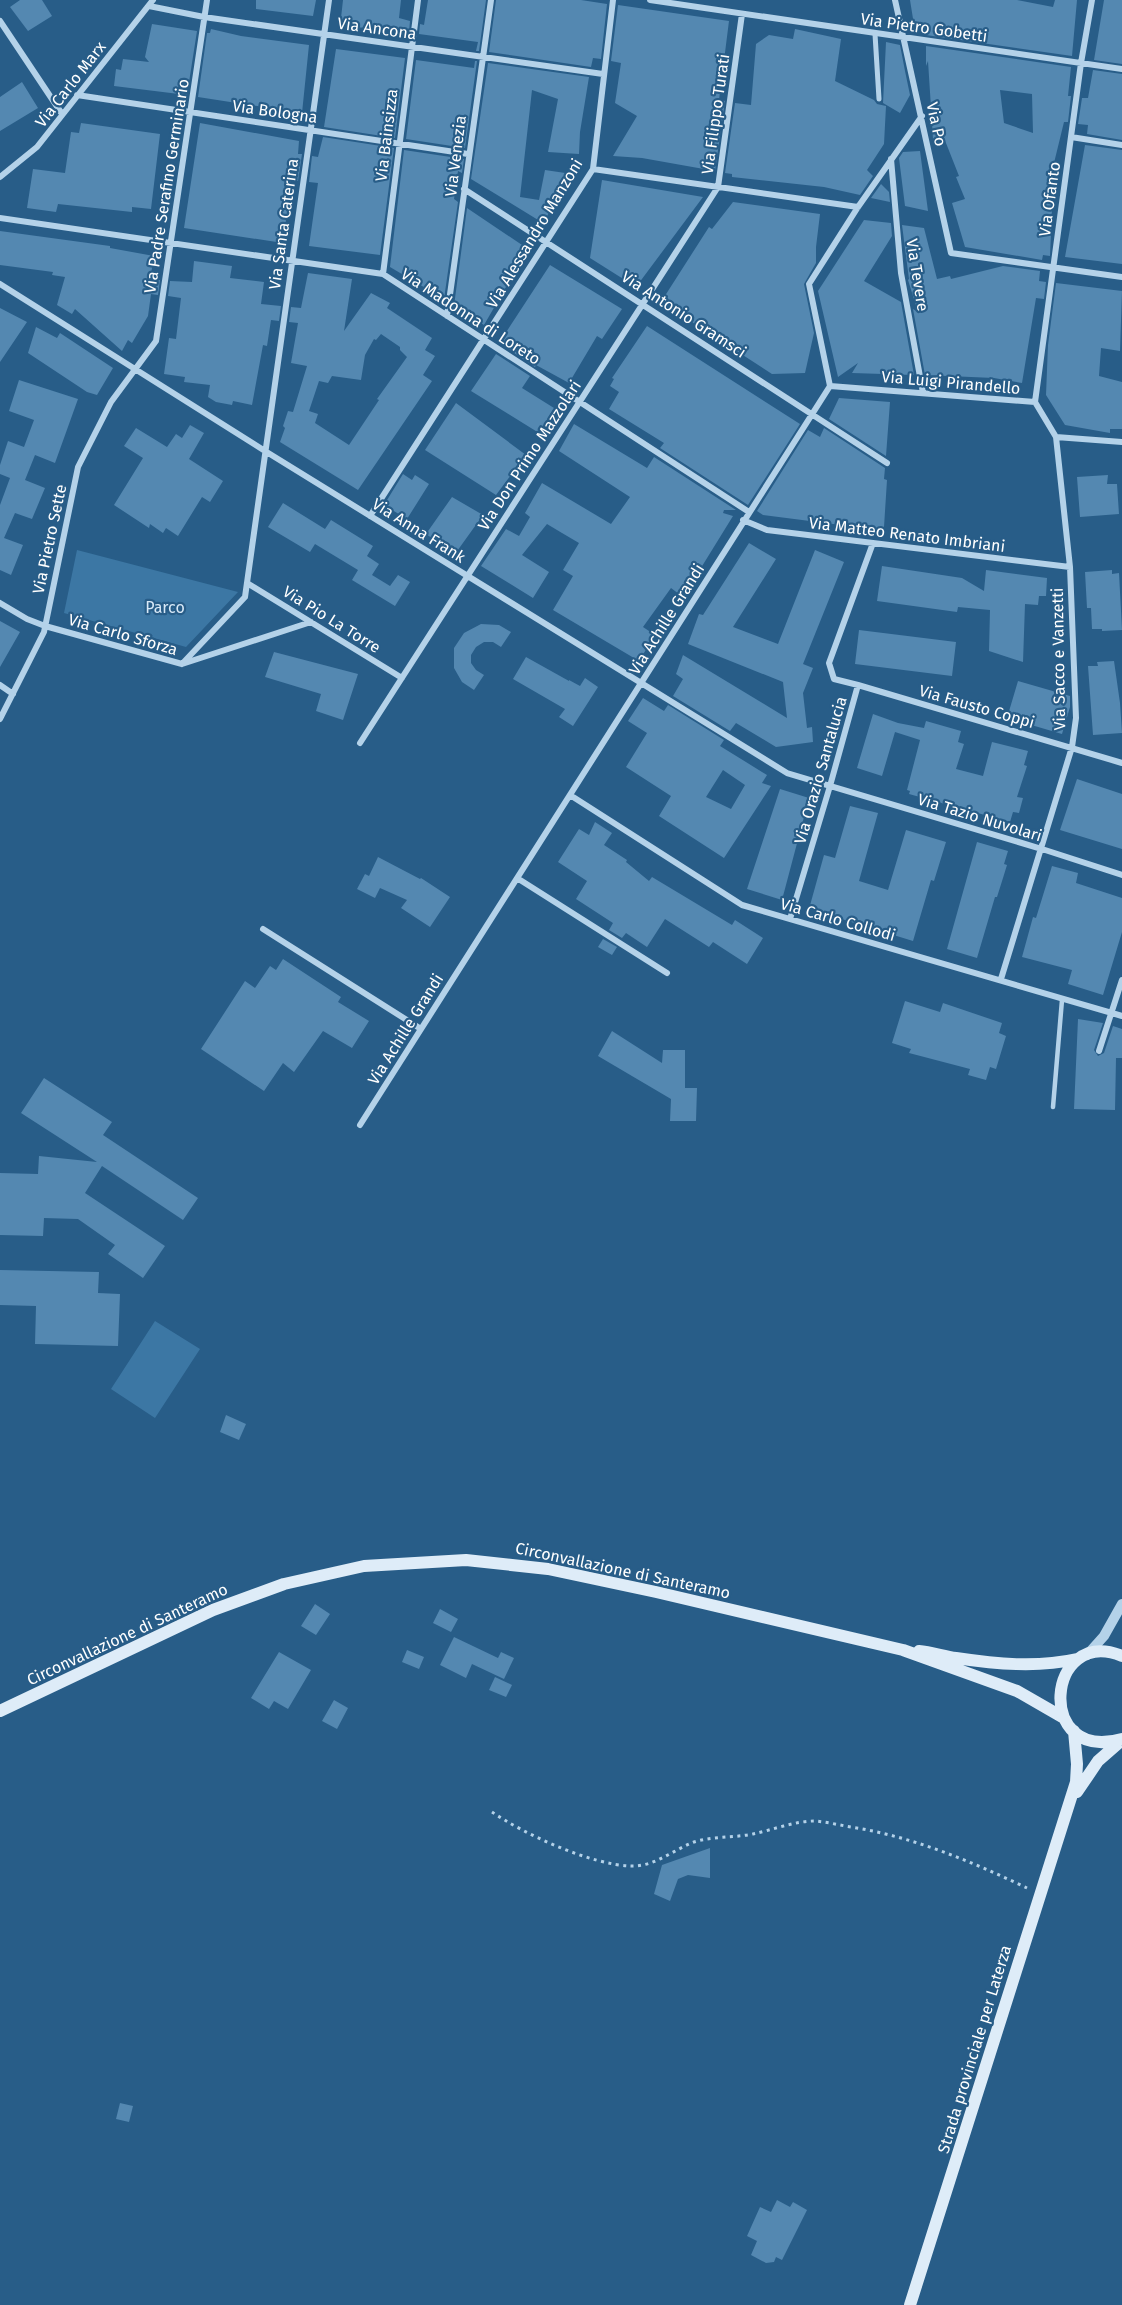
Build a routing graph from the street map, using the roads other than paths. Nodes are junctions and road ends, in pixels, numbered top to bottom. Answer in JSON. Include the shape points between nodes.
{"nodes":[{"id":1,"x":153,"y":0,"type":"edge"},
{"id":2,"x":207,"y":0,"type":"edge"},
{"id":3,"x":329,"y":0,"type":"edge"},
{"id":4,"x":418,"y":0,"type":"edge"},
{"id":5,"x":490,"y":0,"type":"edge"},
{"id":6,"x":613,"y":0,"type":"edge"},
{"id":7,"x":650,"y":0,"type":"edge"},
{"id":8,"x":896,"y":0,"type":"edge"},
{"id":9,"x":1092,"y":0,"type":"edge"},
{"id":10,"x":148,"y":6,"type":"junction"},
{"id":11,"x":742,"y":14,"type":"junction"},
{"id":12,"x":204,"y":17,"type":"junction"},
{"id":13,"x":0,"y":21,"type":"edge"},
{"id":14,"x":324,"y":34,"type":"junction"},
{"id":15,"x":875,"y":34,"type":"junction"},
{"id":16,"x":905,"y":38,"type":"junction"},
{"id":17,"x":411,"y":46,"type":"junction"},
{"id":18,"x":483,"y":56,"type":"junction"},
{"id":19,"x":1082,"y":63,"type":"junction"},
{"id":20,"x":1122,"y":69,"type":"edge"},
{"id":21,"x":603,"y":74,"type":"junction"},
{"id":22,"x":77,"y":95,"type":"junction"},
{"id":23,"x":879,"y":99,"type":"dead end"},
{"id":24,"x":190,"y":113,"type":"junction"},
{"id":25,"x":62,"y":114,"type":"junction"},
{"id":26,"x":922,"y":116,"type":"junction"},
{"id":27,"x":310,"y":130,"type":"junction"},
{"id":28,"x":1071,"y":137,"type":"junction"},
{"id":29,"x":399,"y":144,"type":"junction"},
{"id":30,"x":1122,"y":145,"type":"edge"},
{"id":31,"x":468,"y":154,"type":"junction"},
{"id":32,"x":891,"y":159,"type":"junction"},
{"id":33,"x":593,"y":169,"type":"junction"},
{"id":34,"x":0,"y":177,"type":"edge"},
{"id":35,"x":718,"y":187,"type":"junction"},
{"id":36,"x":464,"y":189,"type":"junction"},
{"id":37,"x":858,"y":207,"type":"junction"},
{"id":38,"x":0,"y":218,"type":"edge"},
{"id":39,"x":546,"y":240,"type":"junction"},
{"id":40,"x":171,"y":243,"type":"junction"},
{"id":41,"x":292,"y":261,"type":"junction"},
{"id":42,"x":1053,"y":268,"type":"junction"},
{"id":43,"x":382,"y":274,"type":"junction"},
{"id":44,"x":1122,"y":277,"type":"edge"},
{"id":45,"x":0,"y":284,"type":"edge"},
{"id":46,"x":643,"y":303,"type":"junction"},
{"id":47,"x":447,"y":316,"type":"junction"},
{"id":48,"x":484,"y":340,"type":"junction"},
{"id":49,"x":134,"y":369,"type":"junction"},
{"id":50,"x":830,"y":386,"type":"junction"},
{"id":51,"x":923,"y":393,"type":"junction"},
{"id":52,"x":1035,"y":402,"type":"junction"},
{"id":53,"x":578,"y":403,"type":"junction"},
{"id":54,"x":812,"y":414,"type":"junction"},
{"id":55,"x":1056,"y":437,"type":"junction"},
{"id":56,"x":1122,"y":442,"type":"edge"},
{"id":57,"x":266,"y":452,"type":"junction"},
{"id":58,"x":887,"y":463,"type":"dead end"},
{"id":59,"x":749,"y":512,"type":"junction"},
{"id":60,"x":370,"y":516,"type":"junction"},
{"id":61,"x":743,"y":520,"type":"junction"},
{"id":62,"x":873,"y":543,"type":"junction"},
{"id":63,"x":1070,"y":567,"type":"junction"},
{"id":64,"x":466,"y":576,"type":"junction"},
{"id":65,"x":247,"y":583,"type":"junction"},
{"id":66,"x":0,"y":603,"type":"edge"},
{"id":67,"x":311,"y":622,"type":"junction"},
{"id":68,"x":45,"y":626,"type":"junction"},
{"id":69,"x":182,"y":664,"type":"junction"},
{"id":70,"x":402,"y":678,"type":"junction"},
{"id":71,"x":641,"y":683,"type":"junction"},
{"id":72,"x":0,"y":686,"type":"edge"},
{"id":73,"x":858,"y":686,"type":"junction"},
{"id":74,"x":13,"y":694,"type":"junction"},
{"id":75,"x":0,"y":719,"type":"edge"},
{"id":76,"x":360,"y":743,"type":"dead end"},
{"id":77,"x":1072,"y":747,"type":"junction"},
{"id":78,"x":1122,"y":763,"type":"edge"},
{"id":79,"x":830,"y":786,"type":"junction"},
{"id":80,"x":570,"y":795,"type":"junction"},
{"id":81,"x":1042,"y":849,"type":"junction"},
{"id":82,"x":1122,"y":875,"type":"edge"},
{"id":83,"x":517,"y":878,"type":"junction"},
{"id":84,"x":790,"y":919,"type":"junction"},
{"id":85,"x":263,"y":929,"type":"dead end"},
{"id":86,"x":667,"y":973,"type":"dead end"},
{"id":87,"x":1001,"y":980,"type":"junction"},
{"id":88,"x":1122,"y":980,"type":"edge"},
{"id":89,"x":1062,"y":1000,"type":"junction"},
{"id":90,"x":1111,"y":1013,"type":"junction"},
{"id":91,"x":1122,"y":1016,"type":"edge"},
{"id":92,"x":421,"y":1029,"type":"junction"},
{"id":93,"x":1099,"y":1051,"type":"dead end"},
{"id":94,"x":1053,"y":1107,"type":"dead end"},
{"id":95,"x":360,"y":1125,"type":"dead end"},
{"id":96,"x":1122,"y":1604,"type":"edge"},
{"id":97,"x":903,"y":1650,"type":"junction"},
{"id":98,"x":1122,"y":1656,"type":"edge"},
{"id":99,"x":1084,"y":1657,"type":"junction"},
{"id":100,"x":0,"y":1711,"type":"edge"},
{"id":101,"x":1064,"y":1718,"type":"junction"},
{"id":102,"x":1074,"y":1731,"type":"junction"},
{"id":103,"x":1122,"y":1740,"type":"edge"},
{"id":104,"x":1070,"y":1803,"type":"junction"},
{"id":105,"x":910,"y":2305,"type":"edge"}],
"edges":[{"from":1,"to":10,"type":"street","name":"Via Carlo Marx"},
{"from":2,"to":12,"type":"street","name":"Via Padre Serafino Germinario"},
{"from":3,"to":14,"type":"street","name":"Via Santa Caterina"},
{"from":4,"to":17,"type":"street","name":"Via Bainsizza"},
{"from":5,"to":18,"type":"street","name":"Via Venezia"},
{"from":6,"to":21,"type":"street","name":"Via Alessandro Manzoni"},
{"from":7,"to":11,"type":"street","name":"Via Pietro Gobetti"},
{"from":8,"to":16,"type":"street","name":"Via Po"},
{"from":9,"to":19,"type":"street","name":"Via Ofanto"},
{"from":10,"to":12,"type":"street","name":"Via Ancona"},
{"from":10,"to":22,"type":"street","name":"Via Carlo Marx"},
{"from":11,"to":15,"type":"street","name":"Via Pietro Gobetti"},
{"from":11,"to":35,"type":"street","name":"Via Filippo Turati"},
{"from":12,"to":14,"type":"street","name":"Via Ancona"},
{"from":12,"to":24,"type":"street","name":"Via Padre Serafino Germinario"},
{"from":13,"to":25,"type":"street"},
{"from":14,"to":17,"type":"street","name":"Via Ancona"},
{"from":14,"to":27,"type":"street","name":"Via Santa Caterina"},
{"from":15,"to":16,"type":"street","name":"Via Pietro Gobetti"},
{"from":15,"to":23,"type":"street"},
{"from":16,"to":19,"type":"street","name":"Via Pietro Gobetti"},
{"from":16,"to":26,"type":"street","name":"Via Po"},
{"from":17,"to":18,"type":"street","name":"Via Ancona"},
{"from":17,"to":29,"type":"street","name":"Via Bainsizza"},
{"from":18,"to":21,"type":"street","name":"Via Ancona"},
{"from":18,"to":31,"type":"street","name":"Via Venezia"},
{"from":19,"to":20,"type":"street","name":"Via Pietro Gobetti"},
{"from":19,"to":28,"type":"street","name":"Via Ofanto"},
{"from":21,"to":33,"type":"street","name":"Via Alessandro Manzoni"},
{"from":22,"to":24,"type":"street","name":"Via Bologna"},
{"from":22,"to":25,"type":"street","name":"Via Carlo Marx"},
{"from":24,"to":27,"type":"street","name":"Via Bologna"},
{"from":24,"to":40,"type":"street","name":"Via Padre Serafino Germinario"},
{"from":25,"to":34,"type":"street","name":"Via Carlo Marx","via":[[37,147]]},
{"from":26,"to":32,"type":"street"},
{"from":26,"to":42,"type":"street","name":"Via Po","via":[[951,253]]},
{"from":27,"to":29,"type":"street","name":"Via Bologna"},
{"from":27,"to":41,"type":"street","name":"Via Santa Caterina"},
{"from":28,"to":30,"type":"street"},
{"from":28,"to":42,"type":"street","name":"Via Ofanto"},
{"from":29,"to":31,"type":"street","name":"Via Bologna"},
{"from":29,"to":43,"type":"street","name":"Via Bainsizza"},
{"from":31,"to":36,"type":"street","name":"Via Venezia"},
{"from":32,"to":37,"type":"street"},
{"from":32,"to":51,"type":"street","name":"Via Tevere","via":[[901,273]]},
{"from":33,"to":35,"type":"street"},
{"from":33,"to":39,"type":"street","name":"Via Alessandro Manzoni"},
{"from":35,"to":37,"type":"street"},
{"from":35,"to":46,"type":"street","name":"Via Filippo Turati"},
{"from":36,"to":39,"type":"street","name":"Via Antonio Gramsci"},
{"from":36,"to":47,"type":"street","name":"Via Venezia"},
{"from":37,"to":50,"type":"street","via":[[809,284]]},
{"from":38,"to":40,"type":"street","name":"Via Madonna di Loreto"},
{"from":39,"to":46,"type":"street","name":"Via Antonio Gramsci"},
{"from":39,"to":48,"type":"street","name":"Via Alessandro Manzoni"},
{"from":40,"to":41,"type":"street","name":"Via Madonna di Loreto"},
{"from":40,"to":49,"type":"street","name":"Via Padre Serafino Germinario","via":[[156,341]]},
{"from":41,"to":43,"type":"street","name":"Via Madonna di Loreto"},
{"from":41,"to":57,"type":"street","name":"Via Santa Caterina"},
{"from":42,"to":44,"type":"street"},
{"from":42,"to":52,"type":"street","name":"Via Ofanto"},
{"from":43,"to":47,"type":"street","name":"Via Madonna di Loreto"},
{"from":45,"to":49,"type":"street","name":"Via Anna Frank"},
{"from":46,"to":53,"type":"street","name":"Via Don Primo Mazzolari"},
{"from":46,"to":54,"type":"street","name":"Via Antonio Gramsci"},
{"from":47,"to":48,"type":"street","name":"Via Madonna di Loreto"},
{"from":48,"to":53,"type":"street","name":"Via Madonna di Loreto"},
{"from":48,"to":60,"type":"street","name":"Via Alessandro Manzoni"},
{"from":49,"to":57,"type":"street","name":"Via Anna Frank"},
{"from":49,"to":68,"type":"street","name":"Via Pietro Sette","via":[[111,402],[78,467]]},
{"from":50,"to":51,"type":"street","name":"Via Luigi Pirandello"},
{"from":50,"to":54,"type":"street","name":"Via Achille Grandi"},
{"from":51,"to":52,"type":"street","name":"Via Luigi Pirandello"},
{"from":52,"to":55,"type":"street","name":"Via Luigi Pirandello"},
{"from":53,"to":59,"type":"street","name":"Via Madonna di Loreto"},
{"from":53,"to":64,"type":"street","name":"Via Don Primo Mazzolari"},
{"from":54,"to":58,"type":"street","name":"Via Antonio Gramsci"},
{"from":54,"to":59,"type":"street","name":"Via Achille Grandi"},
{"from":55,"to":56,"type":"street"},
{"from":55,"to":63,"type":"street","name":"Via Sacco e Vanzetti"},
{"from":57,"to":60,"type":"street","name":"Via Anna Frank"},
{"from":57,"to":65,"type":"street","name":"Via Santa Caterina"},
{"from":59,"to":61,"type":"street","name":"Via Achille Grandi"},
{"from":60,"to":64,"type":"street","name":"Via Anna Frank"},
{"from":61,"to":62,"type":"street","name":"Via Matteo Renato Imbriani","via":[[767,530]]},
{"from":61,"to":71,"type":"street","name":"Via Achille Grandi"},
{"from":62,"to":63,"type":"street","name":"Via Matteo Renato Imbriani"},
{"from":62,"to":73,"type":"street","name":"Via Orazio Santalucia","via":[[829,663],[834,679]]},
{"from":63,"to":77,"type":"street","name":"Via Sacco e Vanzetti","via":[[1076,718]]},
{"from":64,"to":70,"type":"street","name":"Via Don Primo Mazzolari"},
{"from":64,"to":71,"type":"street","name":"Via Anna Frank"},
{"from":65,"to":67,"type":"street","name":"Via Pio La Torre"},
{"from":65,"to":69,"type":"street","name":"Via Santa Caterina","via":[[245,597]]},
{"from":66,"to":68,"type":"street","name":"Via Carlo Sforza"},
{"from":67,"to":69,"type":"street","name":"Via Carlo Sforza"},
{"from":67,"to":70,"type":"street","name":"Via Pio La Torre"},
{"from":68,"to":69,"type":"street","name":"Via Carlo Sforza"},
{"from":68,"to":74,"type":"street","name":"Via Pietro Sette"},
{"from":70,"to":76,"type":"street","name":"Via Don Primo Mazzolari"},
{"from":71,"to":79,"type":"street","name":"Via Anna Frank","via":[[787,773]]},
{"from":71,"to":80,"type":"street","name":"Via Achille Grandi"},
{"from":72,"to":74,"type":"street"},
{"from":73,"to":77,"type":"street","name":"Via Fausto Coppi"},
{"from":73,"to":79,"type":"street","name":"Via Orazio Santalucia"},
{"from":74,"to":75,"type":"street","name":"Via Pietro Sette"},
{"from":77,"to":78,"type":"street","name":"Via Fausto Coppi"},
{"from":77,"to":81,"type":"street","name":"Via Sacco e Vanzetti"},
{"from":79,"to":81,"type":"street","name":"Via Tazio Nuvolari"},
{"from":79,"to":84,"type":"street","name":"Via Orazio Santalucia"},
{"from":80,"to":83,"type":"street","name":"Via Achille Grandi"},
{"from":80,"to":84,"type":"street","name":"Via Carlo Collodi","via":[[742,905]]},
{"from":81,"to":82,"type":"street","name":"Via Tazio Nuvolari"},
{"from":81,"to":87,"type":"street","name":"Via Sacco e Vanzetti"},
{"from":83,"to":86,"type":"street"},
{"from":83,"to":92,"type":"street","name":"Via Achille Grandi"},
{"from":84,"to":87,"type":"street","name":"Via Carlo Collodi"},
{"from":85,"to":92,"type":"street"},
{"from":87,"to":89,"type":"street","name":"Via Carlo Collodi"},
{"from":88,"to":90,"type":"street"},
{"from":89,"to":90,"type":"street","name":"Via Carlo Collodi"},
{"from":89,"to":94,"type":"lane"},
{"from":90,"to":91,"type":"street","name":"Via Carlo Collodi"},
{"from":90,"to":93,"type":"street"},
{"from":92,"to":95,"type":"street","name":"Via Achille Grandi"},
{"from":96,"to":99,"type":"street","via":[[1104,1636]]},
{"from":97,"to":99,"type":"main road","name":"Circonvallazione di Santeramo","via":[[1035,1665]]},
{"from":97,"to":100,"type":"main road","name":"Circonvallazione di Santeramo","via":[[548,1569],[466,1560],[395,1564],[337,1571],[242,1598]]},
{"from":97,"to":101,"type":"main road","name":"Circonvallazione di Santeramo","via":[[1007,1687]]},
{"from":98,"to":99,"type":"main road","name":"Circonvallazione di Santeramo","via":[[1101,1652]]},
{"from":99,"to":101,"type":"main road","via":[[1070,1667],[1063,1679],[1059,1706]]},
{"from":101,"to":102,"type":"main road"},
{"from":102,"to":103,"type":"main road","via":[[1098,1742]]},
{"from":102,"to":104,"type":"main road","via":[[1077,1764]]},
{"from":103,"to":104,"type":"main road","via":[[1098,1761]]},
{"from":104,"to":105,"type":"main road","name":"Strada provinciale per Laterza"}]}
